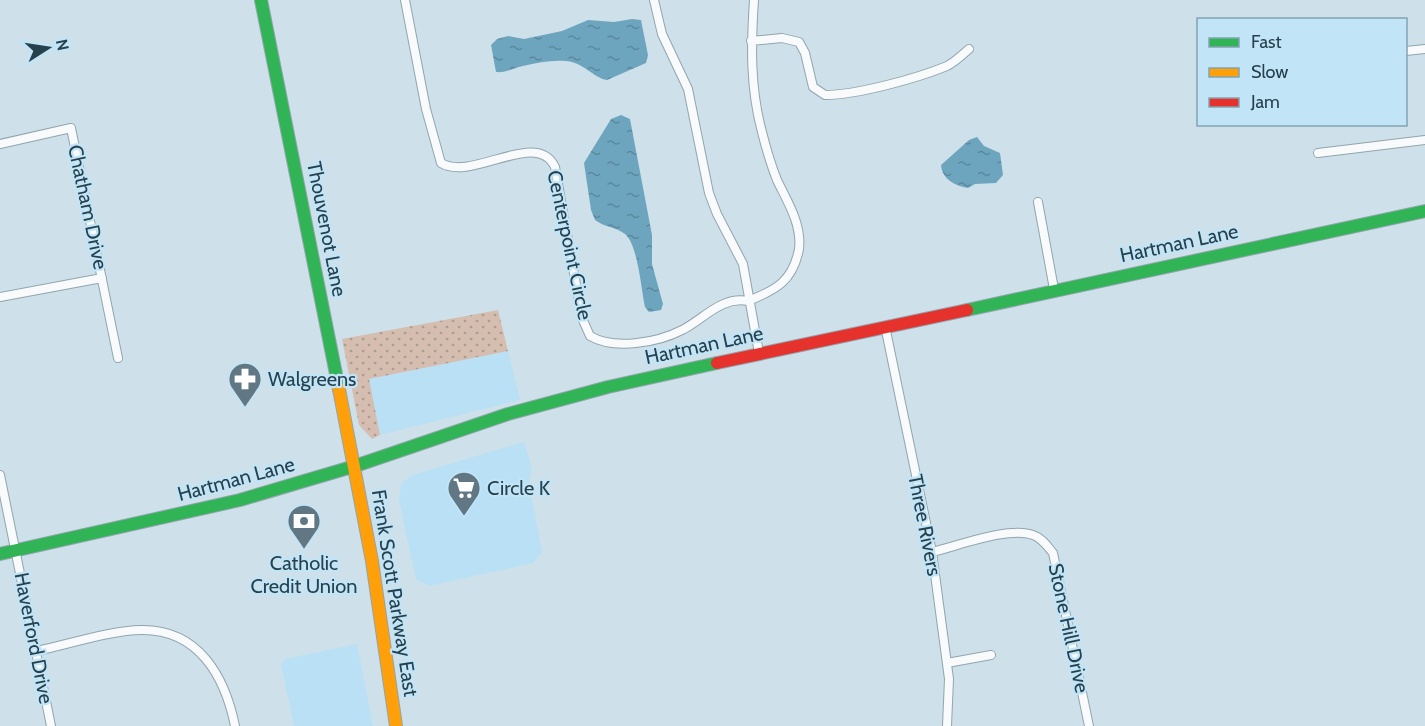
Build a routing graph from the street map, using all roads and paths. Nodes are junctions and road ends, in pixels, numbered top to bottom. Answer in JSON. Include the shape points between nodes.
{"nodes":[{"id":1,"x":261,"y":0,"type":"edge"},
{"id":2,"x":405,"y":0,"type":"edge"},
{"id":3,"x":654,"y":0,"type":"edge"},
{"id":4,"x":754,"y":0,"type":"edge"},
{"id":5,"x":751,"y":41,"type":"junction"},
{"id":6,"x":969,"y":49,"type":"dead end"},
{"id":7,"x":1425,"y":49,"type":"edge"},
{"id":8,"x":1407,"y":51,"type":"edge"},
{"id":9,"x":1425,"y":140,"type":"edge"},
{"id":10,"x":0,"y":144,"type":"edge"},
{"id":11,"x":1318,"y":153,"type":"dead end"},
{"id":12,"x":1038,"y":202,"type":"dead end"},
{"id":13,"x":1425,"y":212,"type":"edge"},
{"id":14,"x":102,"y":278,"type":"junction"},
{"id":15,"x":1054,"y":289,"type":"junction"},
{"id":16,"x":0,"y":297,"type":"edge"},
{"id":17,"x":748,"y":301,"type":"junction"},
{"id":18,"x":885,"y":326,"type":"junction"},
{"id":19,"x":759,"y":353,"type":"junction"},
{"id":20,"x":118,"y":358,"type":"dead end"},
{"id":21,"x":355,"y":466,"type":"junction"},
{"id":22,"x":0,"y":475,"type":"edge"},
{"id":23,"x":17,"y":551,"type":"junction"},
{"id":24,"x":932,"y":552,"type":"junction"},
{"id":25,"x":0,"y":554,"type":"edge"},
{"id":26,"x":37,"y":651,"type":"junction"},
{"id":27,"x":991,"y":655,"type":"dead end"},
{"id":28,"x":947,"y":663,"type":"junction"},
{"id":29,"x":51,"y":726,"type":"edge"},
{"id":30,"x":235,"y":726,"type":"edge"},
{"id":31,"x":396,"y":726,"type":"edge"},
{"id":32,"x":946,"y":726,"type":"edge"},
{"id":33,"x":1089,"y":726,"type":"edge"}],
"edges":[{"from":1,"to":21,"type":"street","name":"Thouvenot Lane"},
{"from":2,"to":17,"type":"street","name":"Centerpoint Circle","via":[[426,109],[441,163],[456,168],[537,151],[551,158],[582,318],[590,336],[608,342],[651,341],[681,331],[726,302]]},
{"from":3,"to":17,"type":"street","via":[[662,34],[688,89],[709,193],[743,264]]},
{"from":4,"to":5,"type":"street"},
{"from":5,"to":6,"type":"street","via":[[782,38],[799,42],[813,87],[825,96],[936,70]]},
{"from":5,"to":17,"type":"street","via":[[753,86],[762,132],[776,177],[797,222],[799,248],[791,272],[777,289]]},
{"from":7,"to":8,"type":"street"},
{"from":9,"to":11,"type":"street"},
{"from":10,"to":14,"type":"street","name":"Chatham Drive","via":[[71,128]]},
{"from":12,"to":15,"type":"street"},
{"from":13,"to":15,"type":"street","name":"Hartman Lane"},
{"from":14,"to":16,"type":"street"},
{"from":14,"to":20,"type":"street","name":"Chatham Drive"},
{"from":15,"to":18,"type":"street","name":"Hartman Lane"},
{"from":17,"to":19,"type":"street"},
{"from":18,"to":19,"type":"street","name":"Hartman Lane"},
{"from":18,"to":24,"type":"street","name":"Three Rivers"},
{"from":19,"to":21,"type":"street","name":"Hartman Lane","via":[[518,411]]},
{"from":21,"to":23,"type":"street","name":"Hartman Lane","via":[[240,500]]},
{"from":21,"to":31,"type":"street","name":"Frank Scott Parkway East"},
{"from":22,"to":23,"type":"street","name":"Haverford Drive"},
{"from":23,"to":25,"type":"street","name":"Hartman Lane"},
{"from":23,"to":26,"type":"street","name":"Haverford Drive"},
{"from":24,"to":28,"type":"street","name":"Three Rivers"},
{"from":24,"to":33,"type":"street","name":"Stone Hill Drive","via":[[1011,533],[1033,535],[1044,541],[1053,553]]},
{"from":26,"to":29,"type":"street","name":"Haverford Drive"},
{"from":26,"to":30,"type":"street","via":[[140,630],[176,638],[201,654],[220,677]]},
{"from":27,"to":28,"type":"street"},
{"from":28,"to":32,"type":"street","name":"Three Rivers"}]}
